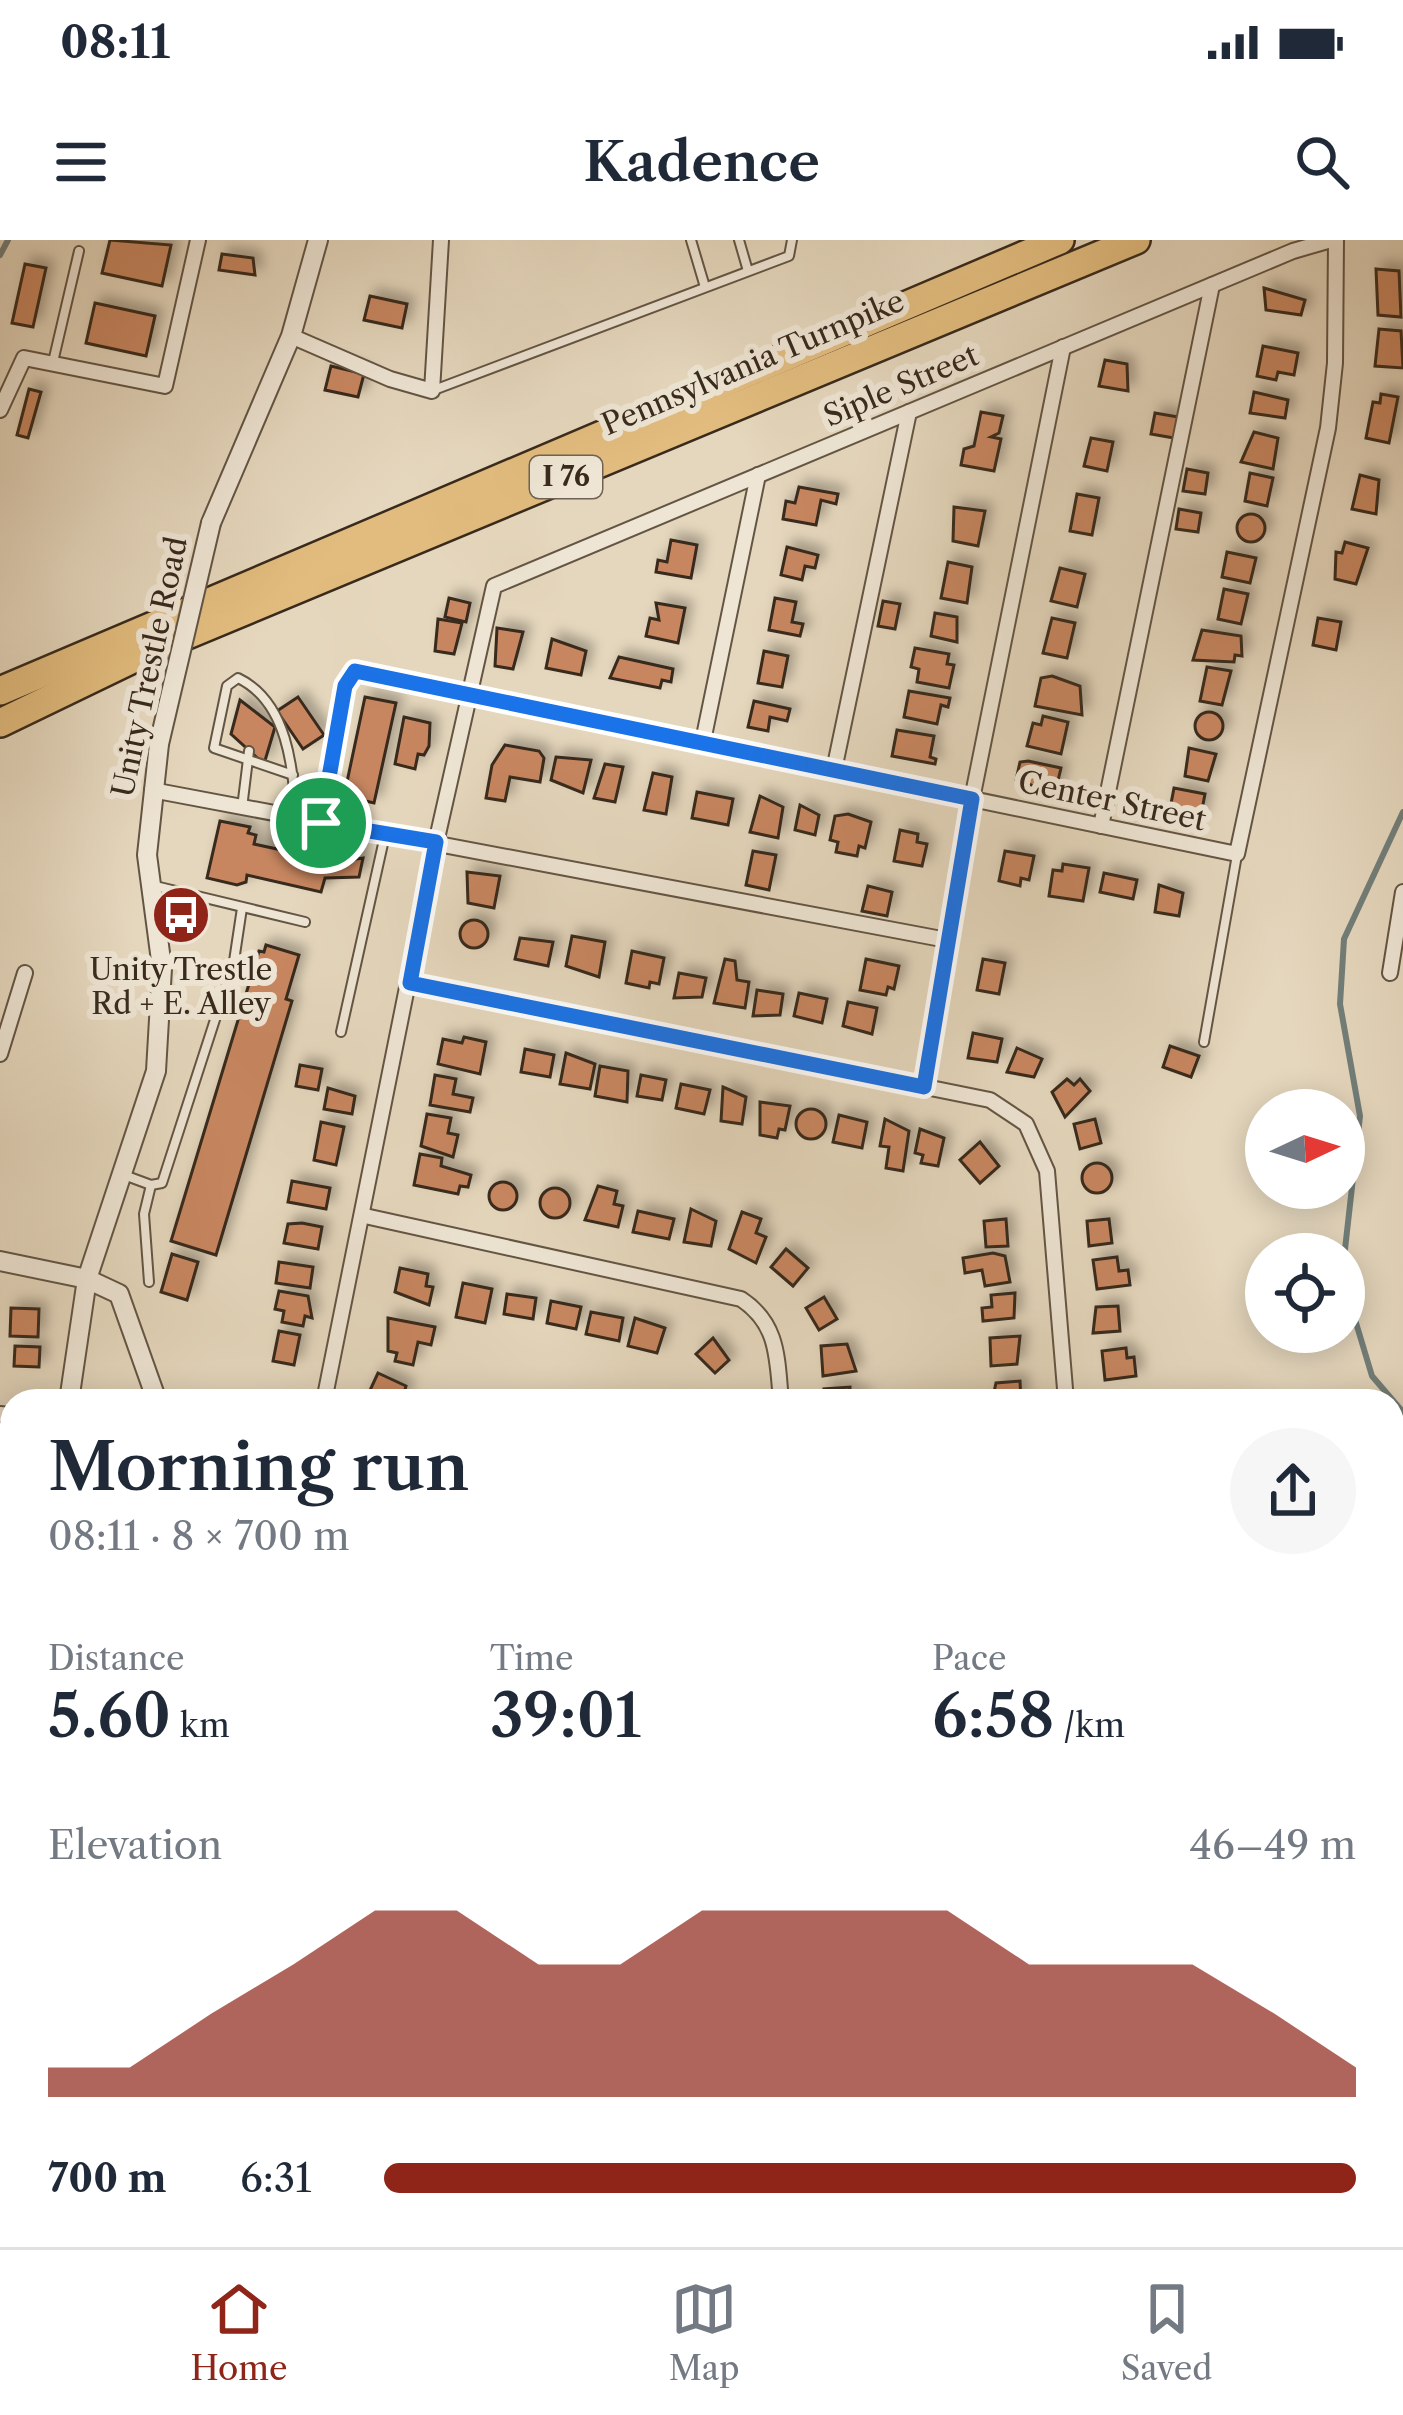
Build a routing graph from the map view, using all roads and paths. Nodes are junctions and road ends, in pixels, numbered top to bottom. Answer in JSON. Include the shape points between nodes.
{"nodes":[{"id":1,"x":198,"y":240,"type":"edge"},
{"id":2,"x":318,"y":240,"type":"edge"},
{"id":3,"x":441,"y":240,"type":"edge"},
{"id":4,"x":691,"y":240,"type":"edge"},
{"id":5,"x":739,"y":240,"type":"edge"},
{"id":6,"x":792,"y":240,"type":"edge"},
{"id":7,"x":1060,"y":240,"type":"edge"},
{"id":8,"x":1136,"y":240,"type":"edge"},
{"id":9,"x":1334,"y":240,"type":"edge"},
{"id":10,"x":79,"y":251,"type":"dead end"},
{"id":11,"x":748,"y":271,"type":"junction"},
{"id":12,"x":1212,"y":285,"type":"junction"},
{"id":13,"x":705,"y":287,"type":"junction"},
{"id":14,"x":291,"y":336,"type":"junction"},
{"id":15,"x":1063,"y":347,"type":"junction"},
{"id":16,"x":53,"y":363,"type":"junction"},
{"id":17,"x":432,"y":391,"type":"junction"},
{"id":18,"x":0,"y":410,"type":"edge"},
{"id":19,"x":909,"y":412,"type":"junction"},
{"id":20,"x":758,"y":475,"type":"junction"},
{"id":21,"x":0,"y":691,"type":"edge"},
{"id":22,"x":259,"y":694,"type":"junction"},
{"id":23,"x":467,"y":695,"type":"junction"},
{"id":24,"x":256,"y":712,"type":"dead end"},
{"id":25,"x":0,"y":723,"type":"edge"},
{"id":26,"x":703,"y":741,"type":"junction"},
{"id":27,"x":249,"y":751,"type":"dead end"},
{"id":28,"x":248,"y":762,"type":"junction"},
{"id":29,"x":835,"y":770,"type":"junction"},
{"id":30,"x":292,"y":776,"type":"junction"},
{"id":31,"x":152,"y":790,"type":"junction"},
{"id":32,"x":972,"y":799,"type":"junction"},
{"id":33,"x":242,"y":809,"type":"junction"},
{"id":34,"x":296,"y":819,"type":"junction"},
{"id":35,"x":321,"y":823,"type":"junction"},
{"id":36,"x":1101,"y":826,"type":"junction"},
{"id":37,"x":386,"y":834,"type":"junction"},
{"id":38,"x":436,"y":842,"type":"junction"},
{"id":39,"x":1237,"y":854,"type":"junction"},
{"id":40,"x":149,"y":884,"type":"junction"},
{"id":41,"x":1403,"y":892,"type":"edge"},
{"id":42,"x":242,"y":908,"type":"junction"},
{"id":43,"x":305,"y":922,"type":"dead end"},
{"id":44,"x":947,"y":940,"type":"junction"},
{"id":45,"x":26,"y":973,"type":"dead end"},
{"id":46,"x":1396,"y":975,"type":"edge"},
{"id":47,"x":410,"y":983,"type":"junction"},
{"id":48,"x":340,"y":1032,"type":"dead end"},
{"id":49,"x":1204,"y":1042,"type":"dead end"},
{"id":50,"x":0,"y":1054,"type":"edge"},
{"id":51,"x":924,"y":1087,"type":"junction"},
{"id":52,"x":122,"y":1174,"type":"junction"},
{"id":53,"x":151,"y":1185,"type":"junction"},
{"id":54,"x":365,"y":1216,"type":"junction"},
{"id":55,"x":0,"y":1261,"type":"edge"},
{"id":56,"x":87,"y":1279,"type":"junction"},
{"id":57,"x":149,"y":1282,"type":"dead end"},
{"id":58,"x":71,"y":1389,"type":"edge"},
{"id":59,"x":153,"y":1389,"type":"edge"},
{"id":60,"x":327,"y":1389,"type":"edge"},
{"id":61,"x":780,"y":1389,"type":"edge"},
{"id":62,"x":1065,"y":1389,"type":"edge"}],
"edges":[{"from":1,"to":16,"type":"street","via":[[165,386]]},
{"from":2,"to":14,"type":"street","name":"Unity Trestle Road"},
{"from":3,"to":17,"type":"street"},
{"from":4,"to":13,"type":"lane"},
{"from":5,"to":11,"type":"lane"},
{"from":6,"to":11,"type":"lane","via":[[789,256]]},
{"from":7,"to":21,"type":"highway","name":"Pennsylvania Turnpike","number":"I 76"},
{"from":8,"to":25,"type":"highway","name":"Pennsylvania Turnpike","number":"I 76","via":[[253,607]]},
{"from":9,"to":12,"type":"street","name":"Siple Street"},
{"from":9,"to":39,"type":"street","name":"Siple Street","via":[[1328,428]]},
{"from":10,"to":16,"type":"lane"},
{"from":11,"to":13,"type":"lane"},
{"from":12,"to":15,"type":"street","name":"Siple Street"},
{"from":12,"to":36,"type":"street"},
{"from":13,"to":17,"type":"lane"},
{"from":14,"to":17,"type":"street"},
{"from":14,"to":31,"type":"street","name":"Unity Trestle Road","bridge":true,"via":[[211,523]]},
{"from":15,"to":19,"type":"street","name":"Siple Street"},
{"from":15,"to":32,"type":"street"},
{"from":16,"to":18,"type":"street","via":[[24,358]]},
{"from":19,"to":20,"type":"street","name":"Siple Street"},
{"from":19,"to":29,"type":"street"},
{"from":20,"to":23,"type":"street","name":"Siple Street","via":[[494,586]]},
{"from":20,"to":26,"type":"street"},
{"from":22,"to":24,"type":"lane"},
{"from":22,"to":28,"type":"lane","via":[[238,678],[227,686],[214,748]]},
{"from":22,"to":30,"type":"lane","via":[[284,730]]},
{"from":23,"to":26,"type":"street","name":"Center Street"},
{"from":23,"to":35,"type":"street","name":"Center Street","via":[[349,676]]},
{"from":23,"to":38,"type":"street"},
{"from":26,"to":29,"type":"street","name":"Center Street"},
{"from":27,"to":28,"type":"lane"},
{"from":28,"to":30,"type":"lane"},
{"from":28,"to":33,"type":"lane"},
{"from":29,"to":32,"type":"street","name":"Center Street"},
{"from":30,"to":34,"type":"lane"},
{"from":31,"to":33,"type":"street"},
{"from":31,"to":40,"type":"street","name":"Unity Trestle Road"},
{"from":32,"to":36,"type":"street","name":"Center Street"},
{"from":32,"to":44,"type":"street"},
{"from":33,"to":34,"type":"street"},
{"from":34,"to":35,"type":"street"},
{"from":35,"to":37,"type":"street"},
{"from":36,"to":39,"type":"street","name":"Center Street"},
{"from":37,"to":38,"type":"street"},
{"from":37,"to":48,"type":"lane"},
{"from":38,"to":44,"type":"street"},
{"from":38,"to":47,"type":"street"},
{"from":39,"to":49,"type":"lane"},
{"from":40,"to":42,"type":"lane"},
{"from":40,"to":52,"type":"street","name":"Unity Trestle Road","via":[[163,1005],[156,1071]]},
{"from":41,"to":46,"type":"street"},
{"from":42,"to":43,"type":"lane"},
{"from":42,"to":53,"type":"lane","via":[[234,961],[162,1183]]},
{"from":44,"to":51,"type":"street"},
{"from":45,"to":50,"type":"street"},
{"from":47,"to":51,"type":"street"},
{"from":47,"to":54,"type":"street"},
{"from":51,"to":62,"type":"street","via":[[990,1100],[1026,1124],[1037,1142],[1049,1187]]},
{"from":52,"to":53,"type":"lane"},
{"from":52,"to":56,"type":"street","name":"Unity Trestle Road"},
{"from":53,"to":57,"type":"lane","via":[[144,1214]]},
{"from":54,"to":60,"type":"street"},
{"from":54,"to":61,"type":"street","via":[[741,1299],[767,1322]]},
{"from":55,"to":56,"type":"street"},
{"from":56,"to":58,"type":"street","name":"Unity Trestle Road"},
{"from":56,"to":59,"type":"street","via":[[119,1294]]}]}
